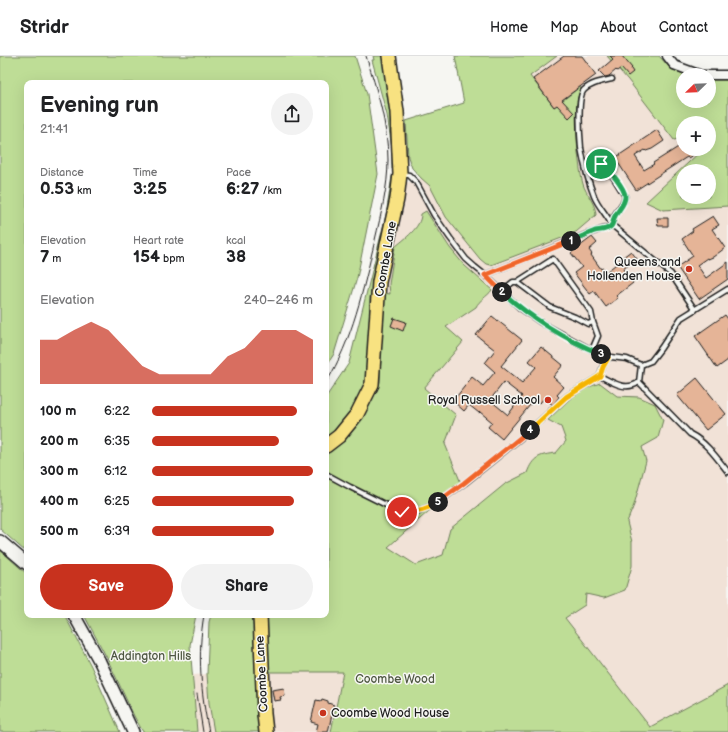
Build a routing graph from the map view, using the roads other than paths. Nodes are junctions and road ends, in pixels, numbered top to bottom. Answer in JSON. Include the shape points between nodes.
{"nodes":[{"id":1,"x":389,"y":56,"type":"edge"},
{"id":2,"x":667,"y":56,"type":"edge"},
{"id":3,"x":682,"y":68,"type":"edge"},
{"id":4,"x":716,"y":75,"type":"edge"},
{"id":5,"x":728,"y":76,"type":"edge"},
{"id":6,"x":612,"y":79,"type":"dead end"},
{"id":7,"x":586,"y":169,"type":"junction"},
{"id":8,"x":400,"y":174,"type":"junction"},
{"id":9,"x":612,"y":225,"type":"junction"},
{"id":10,"x":485,"y":275,"type":"junction"},
{"id":11,"x":517,"y":282,"type":"junction"},
{"id":12,"x":728,"y":289,"type":"edge"},
{"id":13,"x":502,"y":291,"type":"junction"},
{"id":14,"x":695,"y":310,"type":"junction"},
{"id":15,"x":592,"y":322,"type":"junction"},
{"id":16,"x":592,"y":350,"type":"junction"},
{"id":17,"x":608,"y":358,"type":"junction"},
{"id":18,"x":641,"y":365,"type":"junction"},
{"id":19,"x":600,"y":376,"type":"junction"},
{"id":20,"x":639,"y":382,"type":"junction"},
{"id":21,"x":329,"y":444,"type":"edge"},
{"id":22,"x":728,"y":472,"type":"edge"},
{"id":23,"x":329,"y":476,"type":"edge"},
{"id":24,"x":0,"y":541,"type":"edge"},
{"id":25,"x":24,"y":561,"type":"edge"},
{"id":26,"x":76,"y":618,"type":"edge"},
{"id":27,"x":260,"y":618,"type":"edge"},
{"id":28,"x":133,"y":732,"type":"edge"},
{"id":29,"x":266,"y":732,"type":"edge"}],
"edges":[{"from":1,"to":8,"type":"main road","name":"Coombe Lane","via":[[397,112]]},
{"from":2,"to":3,"type":"street","via":[[674,65]]},
{"from":4,"to":5,"type":"street"},
{"from":6,"to":7,"type":"lane","via":[[591,85],[583,91],[580,101],[581,148]]},
{"from":7,"to":9,"type":"lane","via":[[595,198]]},
{"from":7,"to":9,"type":"lane","via":[[595,165],[605,166],[625,194]]},
{"from":8,"to":10,"type":"lane","via":[[409,175],[416,182],[434,215],[458,249]]},
{"from":8,"to":21,"type":"main road","name":"Coombe Lane","via":[[379,282],[372,384],[357,414]]},
{"from":9,"to":10,"type":"lane"},
{"from":9,"to":14,"type":"lane","via":[[671,274]]},
{"from":10,"to":13,"type":"lane"},
{"from":11,"to":13,"type":"lane","via":[[513,282]]},
{"from":11,"to":15,"type":"lane","via":[[550,308],[588,324]]},
{"from":11,"to":15,"type":"lane","via":[[553,259],[591,312]]},
{"from":12,"to":14,"type":"lane"},
{"from":13,"to":16,"type":"lane","via":[[540,322]]},
{"from":14,"to":18,"type":"lane","via":[[681,318],[650,361]]},
{"from":15,"to":16,"type":"lane","via":[[598,336]]},
{"from":16,"to":17,"type":"lane"},
{"from":17,"to":18,"type":"lane","via":[[627,359]]},
{"from":17,"to":19,"type":"lane"},
{"from":18,"to":20,"type":"lane"},
{"from":19,"to":20,"type":"lane","via":[[620,386],[635,385]]},
{"from":19,"to":23,"type":"lane","via":[[566,397],[522,437],[464,483],[434,505],[416,512],[402,512]]},
{"from":20,"to":22,"type":"lane","via":[[690,434],[697,437],[712,452]]},
{"from":24,"to":25,"type":"street"},
{"from":26,"to":28,"type":"street"},
{"from":27,"to":29,"type":"main road","name":"Coombe Lane"}]}
